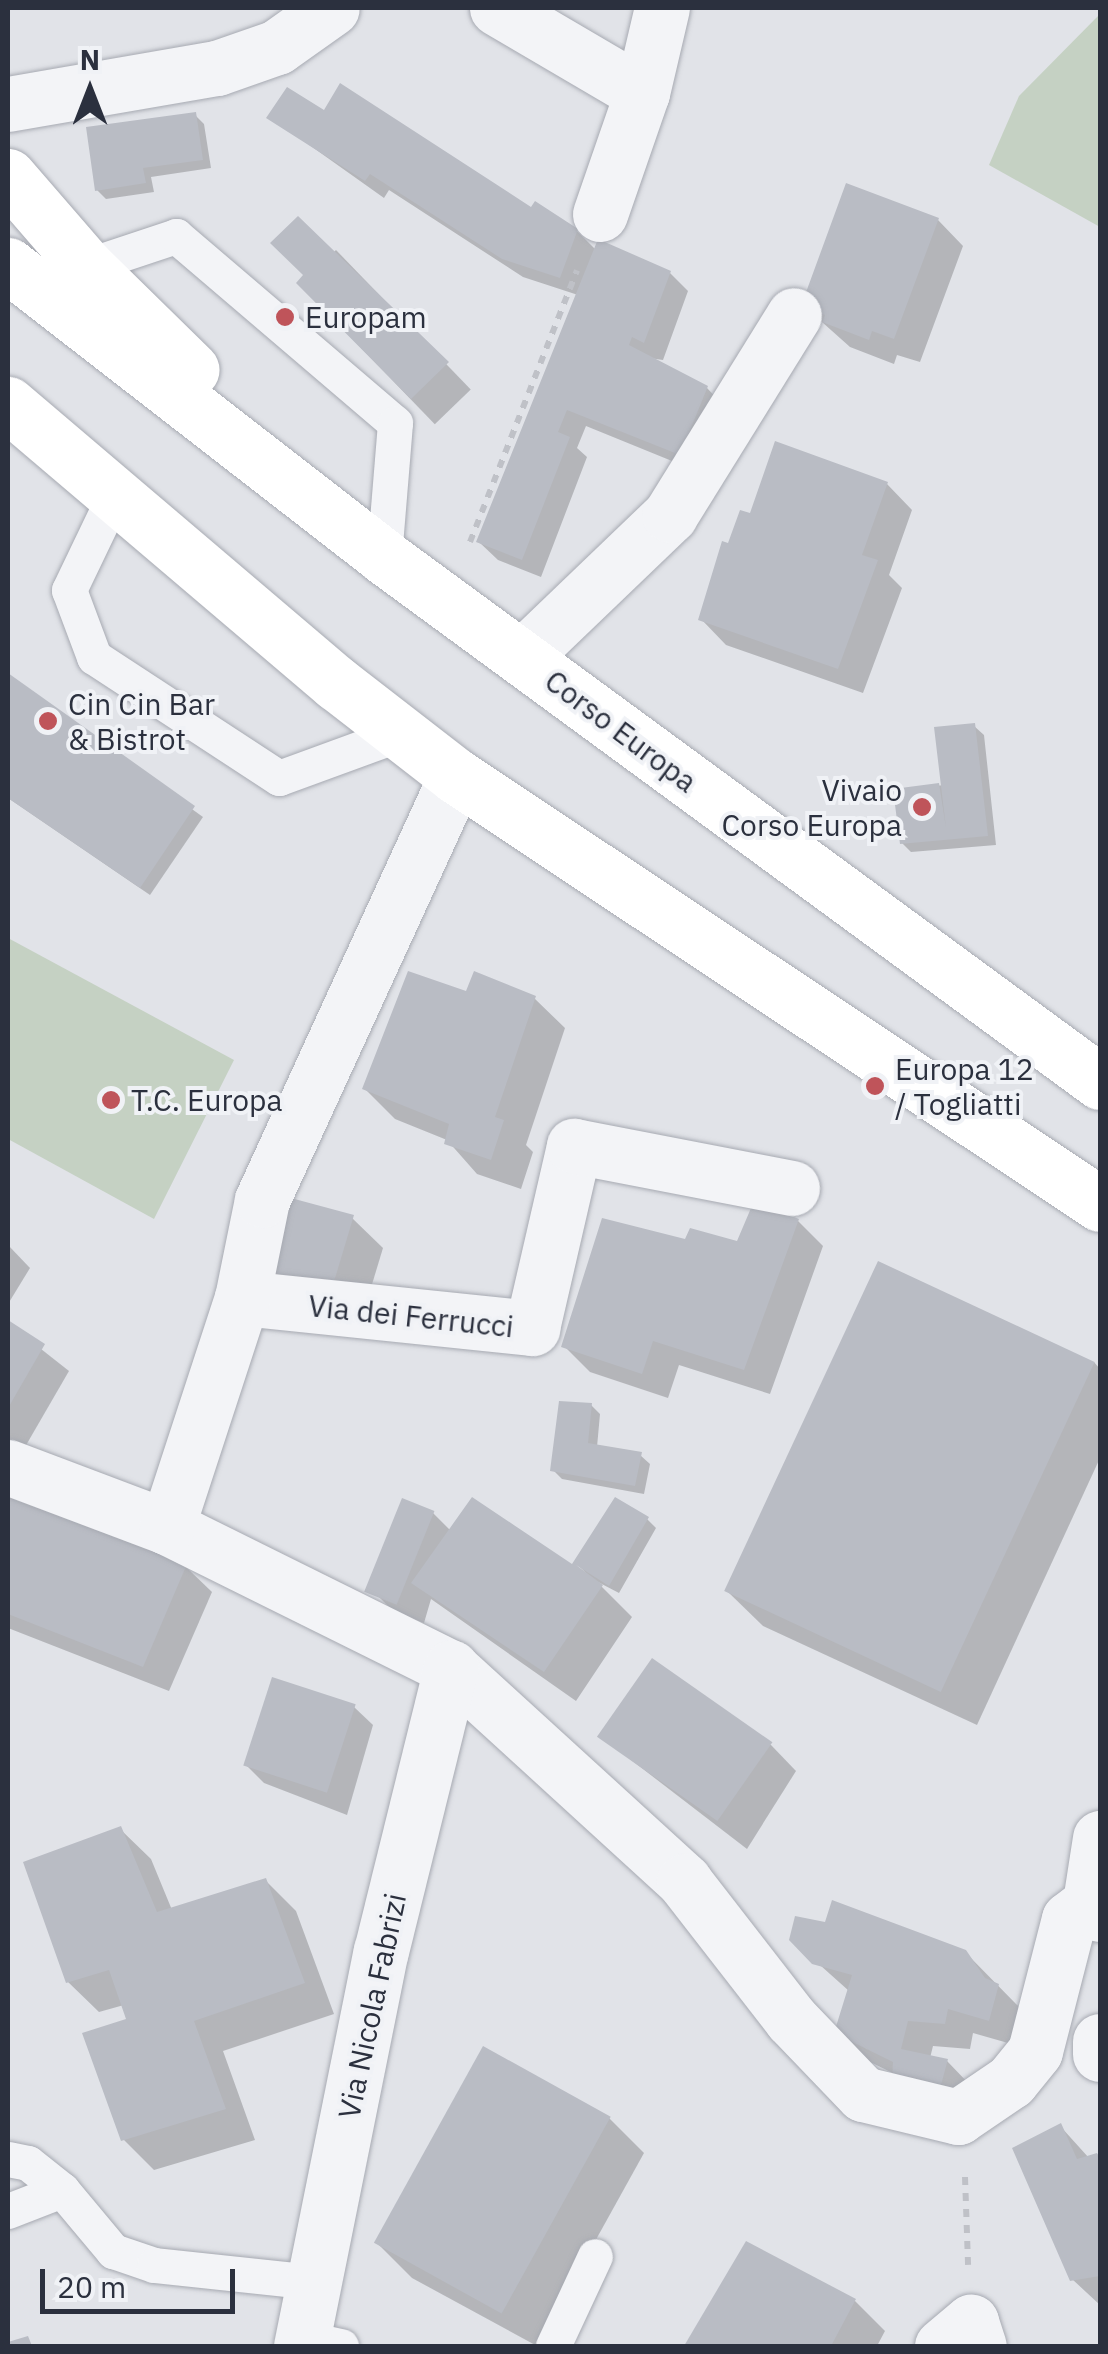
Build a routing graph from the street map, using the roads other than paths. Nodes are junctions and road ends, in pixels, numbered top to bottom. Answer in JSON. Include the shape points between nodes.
{"nodes":[{"id":1,"x":332,"y":8,"type":"edge"},
{"id":2,"x":497,"y":8,"type":"edge"},
{"id":3,"x":662,"y":8,"type":"edge"},
{"id":4,"x":642,"y":93,"type":"junction"},
{"id":5,"x":8,"y":104,"type":"edge"},
{"id":6,"x":8,"y":176,"type":"edge"},
{"id":7,"x":600,"y":214,"type":"road end"},
{"id":8,"x":8,"y":265,"type":"edge"},
{"id":9,"x":86,"y":266,"type":"junction"},
{"id":10,"x":794,"y":315,"type":"dead end"},
{"id":11,"x":8,"y":404,"type":"edge"},
{"id":12,"x":8,"y":436,"type":"edge"},
{"id":13,"x":105,"y":482,"type":"junction"},
{"id":14,"x":384,"y":557,"type":"junction"},
{"id":15,"x":522,"y":658,"type":"junction"},
{"id":16,"x":402,"y":733,"type":"junction"},
{"id":17,"x":456,"y":776,"type":"junction"},
{"id":18,"x":1100,"y":1082,"type":"edge"},
{"id":19,"x":792,"y":1188,"type":"dead end"},
{"id":20,"x":1100,"y":1204,"type":"edge"},
{"id":21,"x":242,"y":1298,"type":"junction"},
{"id":22,"x":8,"y":1467,"type":"edge"},
{"id":23,"x":166,"y":1527,"type":"junction"},
{"id":24,"x":451,"y":1668,"type":"junction"},
{"id":25,"x":1100,"y":1838,"type":"edge"},
{"id":26,"x":1095,"y":1912,"type":"edge"},
{"id":27,"x":1100,"y":2041,"type":"edge"},
{"id":28,"x":1100,"y":2054,"type":"edge"},
{"id":29,"x":8,"y":2159,"type":"edge"},
{"id":30,"x":62,"y":2190,"type":"junction"},
{"id":31,"x":8,"y":2211,"type":"edge"},
{"id":32,"x":595,"y":2256,"type":"dead end"},
{"id":33,"x":314,"y":2282,"type":"junction"},
{"id":34,"x":315,"y":2344,"type":"edge"},
{"id":35,"x":553,"y":2346,"type":"edge"}],
"edges":[{"from":1,"to":5,"type":"street","via":[[277,47],[217,68]]},
{"from":2,"to":4,"type":"street"},
{"from":3,"to":4,"type":"street"},
{"from":4,"to":7,"type":"street"},
{"from":6,"to":9,"type":"main road"},
{"from":8,"to":14,"type":"main road","name":"Corso Europa"},
{"from":9,"to":14,"type":"main road"},
{"from":9,"to":14,"type":"lane","via":[[176,236],[395,422]]},
{"from":10,"to":15,"type":"street","via":[[670,515]]},
{"from":11,"to":13,"type":"main road"},
{"from":12,"to":13,"type":"main road"},
{"from":13,"to":16,"type":"main road"},
{"from":13,"to":16,"type":"lane","via":[[68,590],[94,658],[278,778]]},
{"from":14,"to":15,"type":"main road","name":"Corso Europa"},
{"from":15,"to":18,"type":"main road","name":"Corso Europa"},
{"from":16,"to":17,"type":"main road"},
{"from":17,"to":20,"type":"main road"},
{"from":17,"to":21,"type":"street","via":[[262,1200]]},
{"from":19,"to":21,"type":"street","name":"Via dei Ferrucci","via":[[574,1146],[532,1328]]},
{"from":21,"to":23,"type":"street"},
{"from":22,"to":23,"type":"street"},
{"from":23,"to":24,"type":"street"},
{"from":24,"to":26,"type":"street","via":[[684,1881],[791,2019],[862,2094],[958,2117],[1011,2082],[1035,2051],[1066,1926],[1074,1914]]},
{"from":24,"to":33,"type":"street","name":"Via Nicola Fabrizi","via":[[381,1951]]},
{"from":25,"to":26,"type":"street"},
{"from":27,"to":28,"type":"street"},
{"from":29,"to":30,"type":"lane","via":[[28,2163]]},
{"from":30,"to":31,"type":"lane"},
{"from":30,"to":33,"type":"lane","via":[[113,2250],[154,2264]]},
{"from":32,"to":35,"type":"lane"},
{"from":33,"to":34,"type":"street","name":"Via Nicola Fabrizi"}]}
